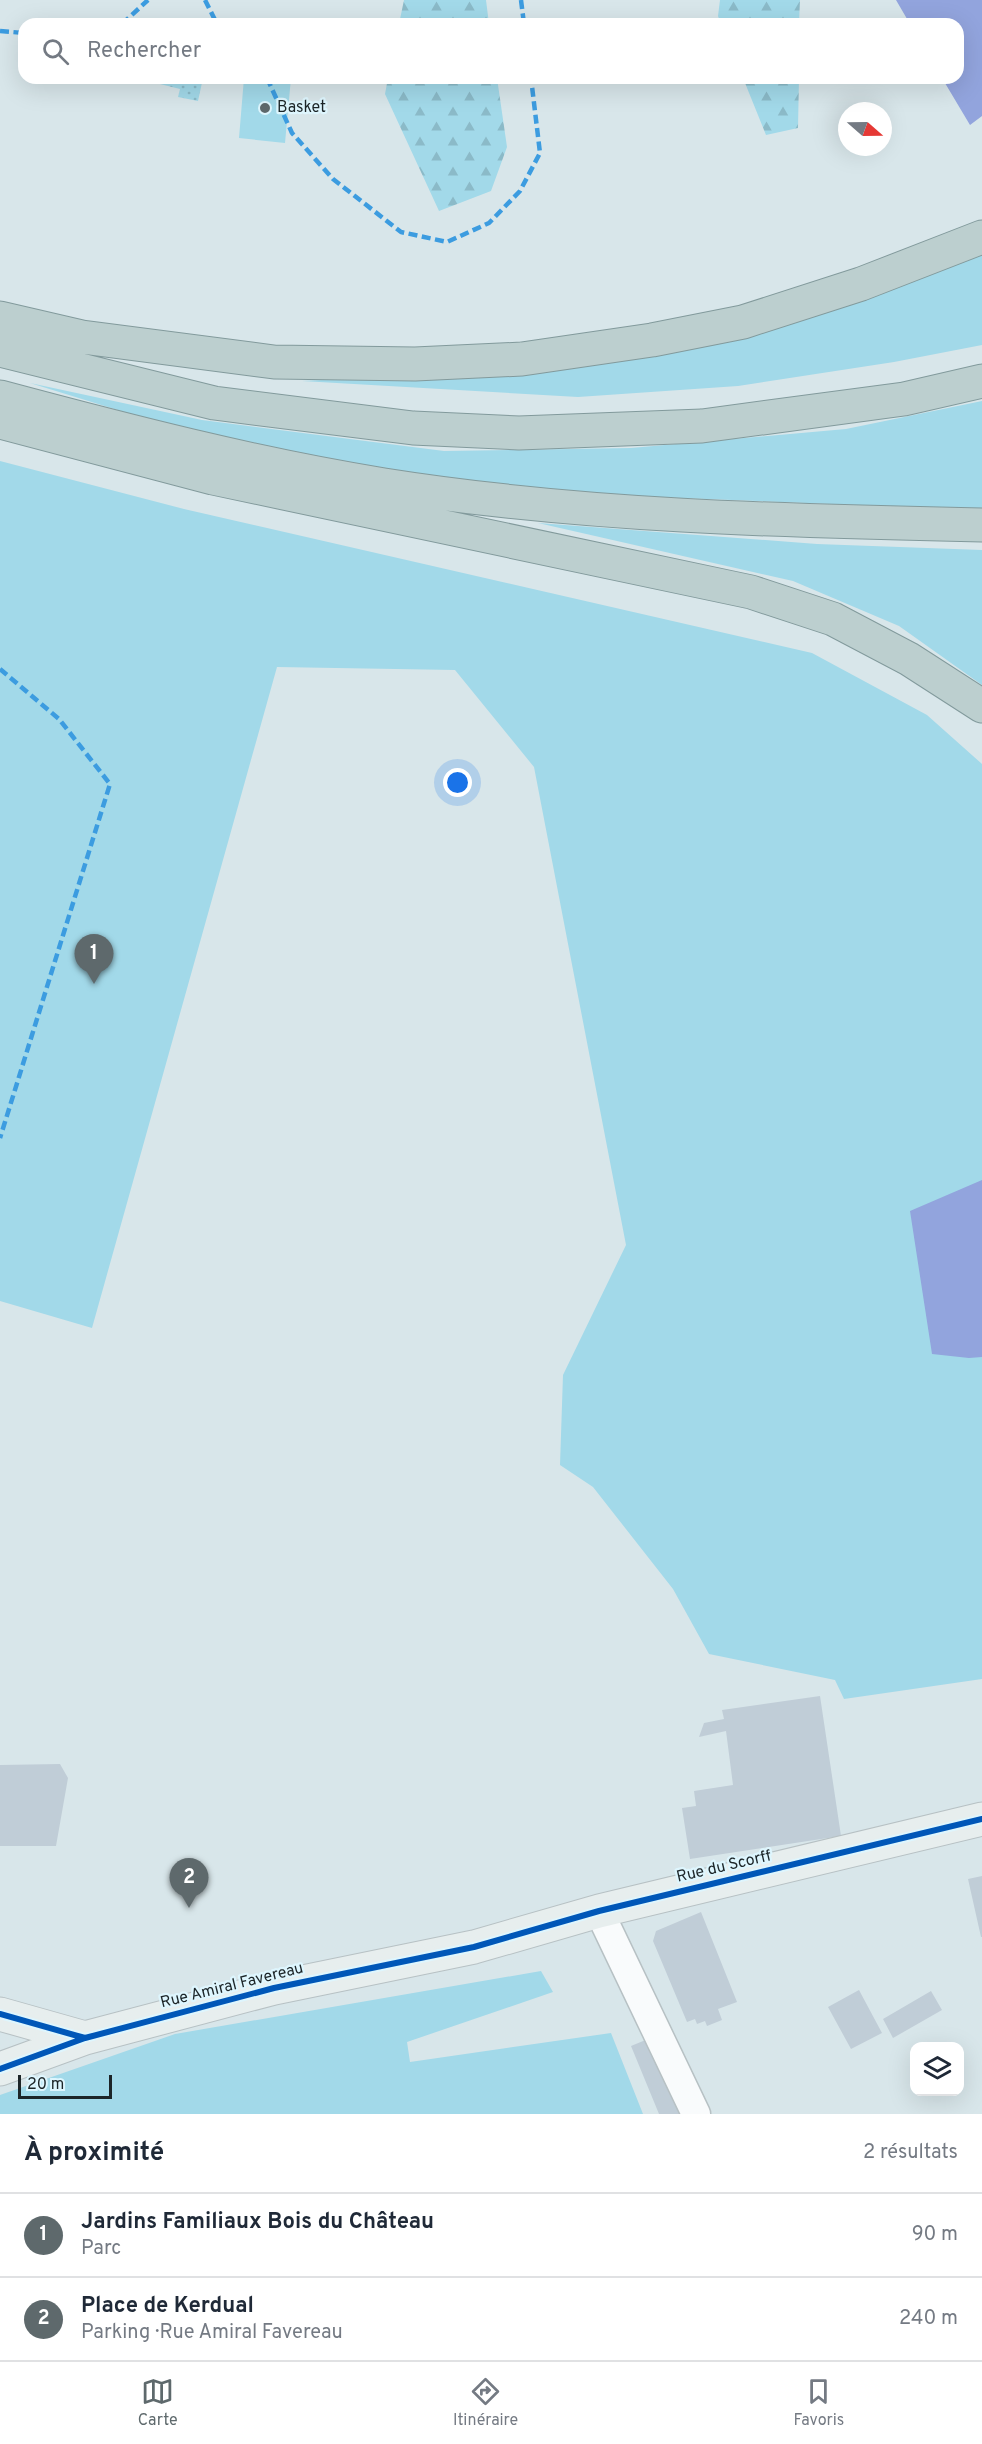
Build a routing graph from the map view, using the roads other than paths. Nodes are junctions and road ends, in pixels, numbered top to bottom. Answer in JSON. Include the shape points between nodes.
{"nodes":[{"id":1,"x":982,"y":237,"type":"edge"},
{"id":2,"x":0,"y":318,"type":"edge"},
{"id":3,"x":0,"y":350,"type":"edge"},
{"id":4,"x":982,"y":381,"type":"edge"},
{"id":5,"x":0,"y":397,"type":"edge"},
{"id":6,"x":0,"y":422,"type":"edge"},
{"id":7,"x":982,"y":525,"type":"edge"},
{"id":8,"x":982,"y":706,"type":"edge"},
{"id":9,"x":974,"y":1821,"type":"edge"},
{"id":10,"x":599,"y":1911,"type":"junction"},
{"id":11,"x":474,"y":1947,"type":"joint"},
{"id":12,"x":0,"y":2014,"type":"edge"},
{"id":13,"x":85,"y":2038,"type":"junction"},
{"id":14,"x":0,"y":2069,"type":"edge"},
{"id":15,"x":696,"y":2114,"type":"edge"}],
"edges":[{"from":1,"to":2,"type":"highway","via":[[861,284],[743,322],[652,340],[522,358],[415,364],[274,362],[82,337]]},
{"from":3,"to":4,"type":"highway","via":[[214,403],[414,428],[519,433],[702,426],[904,399]]},
{"from":5,"to":7,"type":"highway","via":[[255,461],[386,485],[691,516]]},
{"from":6,"to":8,"type":"highway","via":[[224,480],[751,592],[833,619],[909,659]]},
{"from":9,"to":10,"type":"street","name":"Rue du Scorff"},
{"from":10,"to":11,"type":"street","name":"Rue du Scorff"},
{"from":10,"to":15,"type":"street"},
{"from":11,"to":13,"type":"street","name":"Rue Amiral Favereau","via":[[274,1988]]},
{"from":12,"to":13,"type":"street"},
{"from":13,"to":14,"type":"street","name":"Rue Amiral Favereau"}]}
